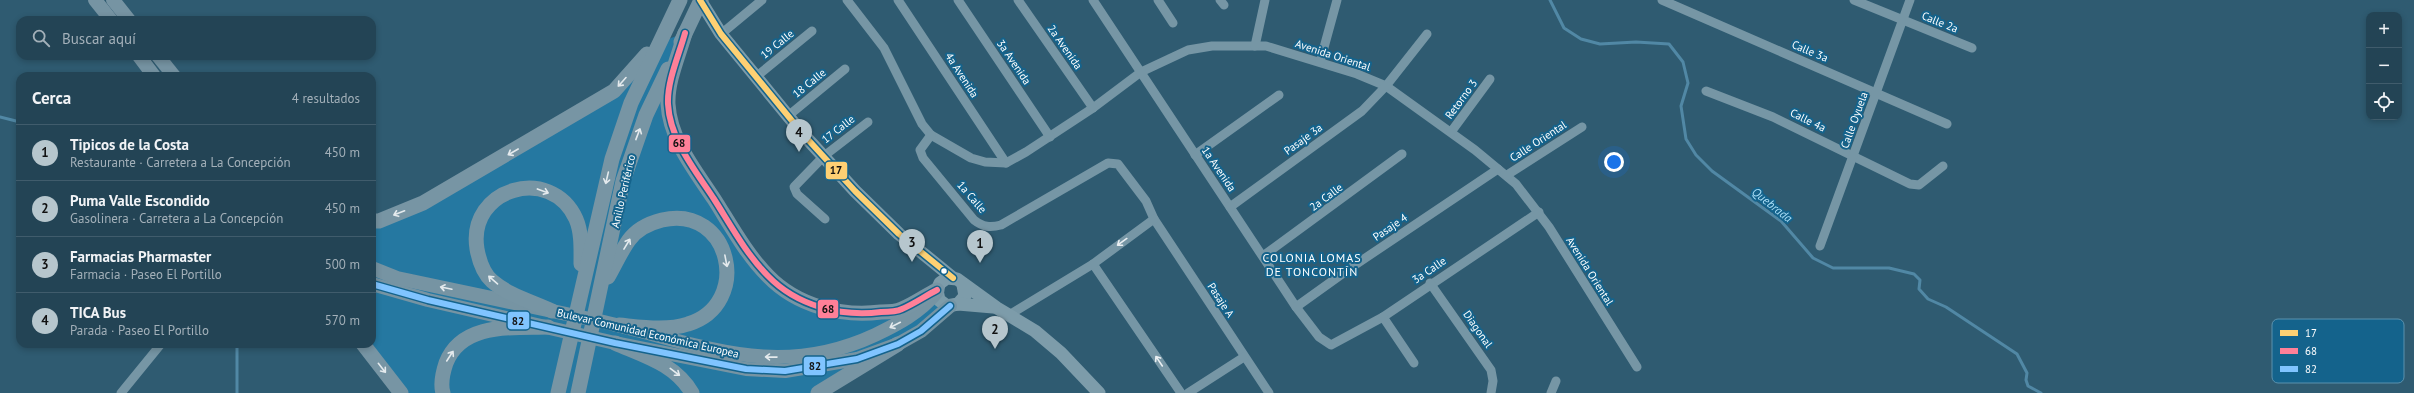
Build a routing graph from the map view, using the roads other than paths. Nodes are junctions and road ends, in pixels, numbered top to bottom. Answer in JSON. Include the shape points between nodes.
{"nodes":[{"id":1,"x":95,"y":0,"type":"edge"},
{"id":2,"x":112,"y":0,"type":"edge"},
{"id":3,"x":680,"y":0,"type":"edge"},
{"id":4,"x":762,"y":0,"type":"edge"},
{"id":5,"x":847,"y":0,"type":"edge"},
{"id":6,"x":898,"y":0,"type":"edge"},
{"id":7,"x":958,"y":0,"type":"edge"},
{"id":8,"x":1018,"y":0,"type":"edge"},
{"id":9,"x":1093,"y":0,"type":"edge"},
{"id":10,"x":1158,"y":0,"type":"edge"},
{"id":11,"x":1265,"y":0,"type":"edge"},
{"id":12,"x":1337,"y":0,"type":"edge"},
{"id":13,"x":1662,"y":0,"type":"edge"},
{"id":14,"x":1854,"y":0,"type":"edge"},
{"id":15,"x":1910,"y":0,"type":"edge"},
{"id":16,"x":702,"y":4,"type":"edge"},
{"id":17,"x":108,"y":16,"type":"edge"},
{"id":18,"x":126,"y":16,"type":"edge"},
{"id":19,"x":1902,"y":20,"type":"junction"},
{"id":20,"x":1173,"y":23,"type":"dead end"},
{"id":21,"x":812,"y":31,"type":"dead end"},
{"id":22,"x":685,"y":33,"type":"junction"},
{"id":23,"x":721,"y":34,"type":"junction"},
{"id":24,"x":1426,"y":34,"type":"dead end"},
{"id":25,"x":658,"y":43,"type":"junction"},
{"id":26,"x":1255,"y":46,"type":"junction"},
{"id":27,"x":1972,"y":48,"type":"dead end"},
{"id":28,"x":141,"y":60,"type":"edge"},
{"id":29,"x":161,"y":60,"type":"edge"},
{"id":30,"x":1320,"y":62,"type":"junction"},
{"id":31,"x":845,"y":69,"type":"dead end"},
{"id":32,"x":151,"y":72,"type":"edge"},
{"id":33,"x":171,"y":72,"type":"edge"},
{"id":34,"x":1141,"y":72,"type":"junction"},
{"id":35,"x":757,"y":76,"type":"junction"},
{"id":36,"x":1490,"y":79,"type":"dead end"},
{"id":37,"x":1386,"y":86,"type":"junction"},
{"id":38,"x":1706,"y":91,"type":"dead end"},
{"id":39,"x":1877,"y":92,"type":"junction"},
{"id":40,"x":1279,"y":95,"type":"dead end"},
{"id":41,"x":1093,"y":108,"type":"junction"},
{"id":42,"x":788,"y":116,"type":"junction"},
{"id":43,"x":868,"y":122,"type":"dead end"},
{"id":44,"x":1947,"y":124,"type":"dead end"},
{"id":45,"x":1582,"y":128,"type":"dead end"},
{"id":46,"x":1452,"y":132,"type":"junction"},
{"id":47,"x":931,"y":135,"type":"junction"},
{"id":48,"x":1050,"y":137,"type":"junction"},
{"id":49,"x":1402,"y":154,"type":"dead end"},
{"id":50,"x":1195,"y":155,"type":"junction"},
{"id":51,"x":824,"y":156,"type":"junction"},
{"id":52,"x":1854,"y":156,"type":"junction"},
{"id":53,"x":1006,"y":163,"type":"junction"},
{"id":54,"x":1943,"y":166,"type":"dead end"},
{"id":55,"x":1498,"y":169,"type":"junction"},
{"id":56,"x":1507,"y":175,"type":"junction"},
{"id":57,"x":1230,"y":207,"type":"junction"},
{"id":58,"x":1539,"y":212,"type":"junction"},
{"id":59,"x":825,"y":219,"type":"dead end"},
{"id":60,"x":1154,"y":219,"type":"junction"},
{"id":61,"x":376,"y":221,"type":"edge"},
{"id":62,"x":1820,"y":246,"type":"dead end"},
{"id":63,"x":921,"y":254,"type":"junction"},
{"id":64,"x":1262,"y":256,"type":"junction"},
{"id":65,"x":1093,"y":264,"type":"junction"},
{"id":66,"x":376,"y":270,"type":"edge"},
{"id":67,"x":958,"y":282,"type":"junction"},
{"id":68,"x":1430,"y":283,"type":"junction"},
{"id":69,"x":376,"y":285,"type":"edge"},
{"id":70,"x":937,"y":289,"type":"junction"},
{"id":71,"x":601,"y":290,"type":"junction"},
{"id":72,"x":580,"y":293,"type":"junction"},
{"id":73,"x":954,"y":305,"type":"junction"},
{"id":74,"x":1296,"y":307,"type":"junction"},
{"id":75,"x":997,"y":308,"type":"junction"},
{"id":76,"x":552,"y":311,"type":"junction"},
{"id":77,"x":1010,"y":315,"type":"junction"},
{"id":78,"x":1383,"y":317,"type":"junction"},
{"id":79,"x":619,"y":326,"type":"junction"},
{"id":80,"x":548,"y":327,"type":"junction"},
{"id":81,"x":615,"y":343,"type":"junction"},
{"id":82,"x":898,"y":344,"type":"junction"},
{"id":83,"x":1332,"y":345,"type":"joint"},
{"id":84,"x":158,"y":348,"type":"edge"},
{"id":85,"x":366,"y":348,"type":"edge"},
{"id":86,"x":1244,"y":357,"type":"junction"},
{"id":87,"x":1414,"y":363,"type":"dead end"},
{"id":88,"x":1637,"y":367,"type":"dead end"},
{"id":89,"x":562,"y":372,"type":"junction"},
{"id":90,"x":1556,"y":381,"type":"dead end"},
{"id":91,"x":580,"y":391,"type":"edge"},
{"id":92,"x":121,"y":393,"type":"edge"},
{"id":93,"x":402,"y":393,"type":"edge"},
{"id":94,"x":443,"y":393,"type":"edge"},
{"id":95,"x":552,"y":393,"type":"edge"},
{"id":96,"x":558,"y":393,"type":"edge"},
{"id":97,"x":692,"y":393,"type":"edge"},
{"id":98,"x":818,"y":393,"type":"edge"},
{"id":99,"x":1099,"y":393,"type":"edge"},
{"id":100,"x":1181,"y":393,"type":"edge"},
{"id":101,"x":1188,"y":393,"type":"edge"},
{"id":102,"x":1269,"y":393,"type":"edge"},
{"id":103,"x":1491,"y":393,"type":"edge"},
{"id":104,"x":1551,"y":393,"type":"edge"}],
"edges":[{"from":1,"to":17,"type":"main road"},
{"from":2,"to":18,"type":"main road"},
{"from":3,"to":25,"type":"highway","name":"Anillo Periférico"},
{"from":4,"to":23,"type":"street"},
{"from":5,"to":47,"type":"street","via":[[884,48],[922,124]]},
{"from":6,"to":53,"type":"street","name":"4a Avenida"},
{"from":7,"to":48,"type":"street","name":"3a Avenida"},
{"from":8,"to":41,"type":"street","name":"2a Avenida"},
{"from":9,"to":34,"type":"street","name":"1a Avenida"},
{"from":10,"to":20,"type":"street"},
{"from":11,"to":26,"type":"street"},
{"from":12,"to":30,"type":"street"},
{"from":13,"to":39,"type":"street","name":"Calle 3a"},
{"from":14,"to":19,"type":"street","name":"Calle 2a"},
{"from":15,"to":19,"type":"street","name":"Calle Oyuela"},
{"from":16,"to":22,"type":"highway","name":"Anillo Periférico"},
{"from":16,"to":23,"type":"main road"},
{"from":19,"to":27,"type":"street","name":"Calle 2a"},
{"from":19,"to":39,"type":"street","name":"Calle Oyuela"},
{"from":21,"to":35,"type":"street","name":"19 Calle"},
{"from":22,"to":70,"type":"highway","via":[[668,105],[675,134],[697,174],[767,275],[785,291],[808,303],[836,312],[865,314],[901,310]]},
{"from":71,"to":22,"type":"highway","name":"Anillo Periférico","one_way":true,"via":[[623,181],[633,148]]},
{"from":23,"to":35,"type":"main road"},
{"from":24,"to":37,"type":"street","name":"Pasaje 3a"},
{"from":25,"to":61,"type":"highway","one_way":true,"via":[[614,91],[423,204]]},
{"from":25,"to":72,"type":"highway","name":"Anillo Periférico","one_way":true,"via":[[631,103],[612,158]]},
{"from":26,"to":30,"type":"street","name":"Avenida Oriental","via":[[1266,46]]},
{"from":26,"to":34,"type":"street","name":"Avenida Oriental","via":[[1212,46],[1188,50]]},
{"from":28,"to":32,"type":"main road"},
{"from":29,"to":33,"type":"main road"},
{"from":30,"to":37,"type":"street","name":"Avenida Oriental"},
{"from":31,"to":42,"type":"street","name":"18 Calle"},
{"from":34,"to":41,"type":"street","name":"Avenida Oriental"},
{"from":34,"to":50,"type":"street","name":"1a Avenida"},
{"from":35,"to":42,"type":"main road"},
{"from":36,"to":46,"type":"street","name":"Retorno 3"},
{"from":37,"to":46,"type":"street","name":"Avenida Oriental"},
{"from":37,"to":57,"type":"street","name":"Pasaje 3a","via":[[1362,111]]},
{"from":38,"to":52,"type":"street","name":"Calle 4a","via":[[1773,117]]},
{"from":39,"to":44,"type":"street","name":"Calle 3a"},
{"from":39,"to":52,"type":"street","name":"Calle Oyuela"},
{"from":40,"to":50,"type":"street"},
{"from":41,"to":48,"type":"street","name":"Avenida Oriental"},
{"from":42,"to":51,"type":"main road"},
{"from":43,"to":51,"type":"street","name":"17 Calle"},
{"from":45,"to":56,"type":"street","name":"Calle Oriental"},
{"from":46,"to":55,"type":"street","name":"Avenida Oriental"},
{"from":47,"to":53,"type":"street","via":[[971,158]]},
{"from":47,"to":60,"type":"street","name":"1a Calle","via":[[920,150],[923,158],[981,226],[991,228],[1001,225],[1113,162],[1118,164],[1146,201]]},
{"from":48,"to":53,"type":"street","name":"Avenida Oriental"},
{"from":49,"to":64,"type":"street","name":"2a Calle"},
{"from":50,"to":57,"type":"street","name":"1a Avenida"},
{"from":51,"to":59,"type":"street","name":"17 Calle","via":[[794,187],[797,194]]},
{"from":51,"to":63,"type":"main road","via":[[855,191]]},
{"from":52,"to":54,"type":"street","name":"Calle 4a","via":[[1910,184],[1919,185]]},
{"from":52,"to":62,"type":"street","name":"Calle Oyuela"},
{"from":55,"to":56,"type":"street","name":"Avenida Oriental"},
{"from":55,"to":74,"type":"street","name":"Pasaje 4"},
{"from":56,"to":58,"type":"street","name":"Avenida Oriental"},
{"from":57,"to":64,"type":"street","name":"1a Avenida"},
{"from":58,"to":68,"type":"street","name":"3a Calle"},
{"from":58,"to":88,"type":"street","name":"Avenida Oriental"},
{"from":60,"to":65,"type":"street","one_way":true},
{"from":60,"to":86,"type":"street","name":"Pasaje A"},
{"from":63,"to":67,"type":"main road"},
{"from":63,"to":70,"type":"main road"},
{"from":64,"to":74,"type":"street","name":"1a Avenida"},
{"from":65,"to":77,"type":"street"},
{"from":100,"to":65,"type":"street","one_way":true},
{"from":76,"to":66,"type":"main road","name":"Bulevar Comunidad Económica Europea","one_way":true,"via":[[397,278]]},
{"from":67,"to":70,"type":"main road","via":[[944,279]]},
{"from":67,"to":73,"type":"main road","via":[[964,296]]},
{"from":67,"to":75,"type":"main road"},
{"from":68,"to":78,"type":"street","name":"3a Calle"},
{"from":68,"to":103,"type":"street","name":"Diagonal","via":[[1491,370]]},
{"from":69,"to":80,"type":"main road","name":"Bulevar Comunidad Económica Europea"},
{"from":70,"to":73,"type":"main road","via":[[941,302]]},
{"from":70,"to":79,"type":"main road","name":"Bulevar Comunidad Económica Europea","one_way":true,"via":[[923,308],[899,324],[853,345],[808,355],[782,358],[741,356]]},
{"from":71,"to":79,"type":"highway","one_way":true,"via":[[629,239],[656,221],[670,218],[689,220],[708,229],[724,249],[728,270],[721,298],[706,315],[688,324],[659,328]]},
{"from":71,"to":91,"type":"highway","name":"Anillo Periférico"},
{"from":76,"to":72,"type":"highway","one_way":true,"via":[[505,289],[492,281],[484,271],[475,240],[477,224],[486,209],[498,197],[512,190],[534,188],[556,197],[568,206],[576,219],[581,237]]},
{"from":72,"to":89,"type":"highway","name":"Anillo Periférico"},
{"from":73,"to":75,"type":"main road"},
{"from":73,"to":82,"type":"main road","name":"Bulevar Comunidad Económica Europea","via":[[921,331]]},
{"from":74,"to":83,"type":"street","name":"1a Avenida","via":[[1319,336]]},
{"from":75,"to":77,"type":"main road"},
{"from":76,"to":79,"type":"main road","name":"Bulevar Comunidad Económica Europea"},
{"from":77,"to":99,"type":"main road","via":[[1061,353]]},
{"from":78,"to":83,"type":"street","name":"3a Calle"},
{"from":78,"to":87,"type":"street"},
{"from":80,"to":81,"type":"main road","name":"Bulevar Comunidad Económica Europea"},
{"from":94,"to":80,"type":"highway","one_way":true,"via":[[443,372],[448,359],[458,345],[470,336],[496,328]]},
{"from":81,"to":82,"type":"main road","name":"Bulevar Comunidad Económica Europea","via":[[746,369],[785,371],[857,359]]},
{"from":81,"to":97,"type":"highway","one_way":true,"via":[[667,366],[683,378]]},
{"from":82,"to":98,"type":"highway"},
{"from":84,"to":92,"type":"street"},
{"from":85,"to":93,"type":"highway","one_way":true},
{"from":86,"to":101,"type":"street"},
{"from":86,"to":102,"type":"street","name":"Pasaje A"},
{"from":89,"to":95,"type":"highway"},
{"from":89,"to":96,"type":"highway","name":"Anillo Periférico"},
{"from":90,"to":104,"type":"street"}]}
